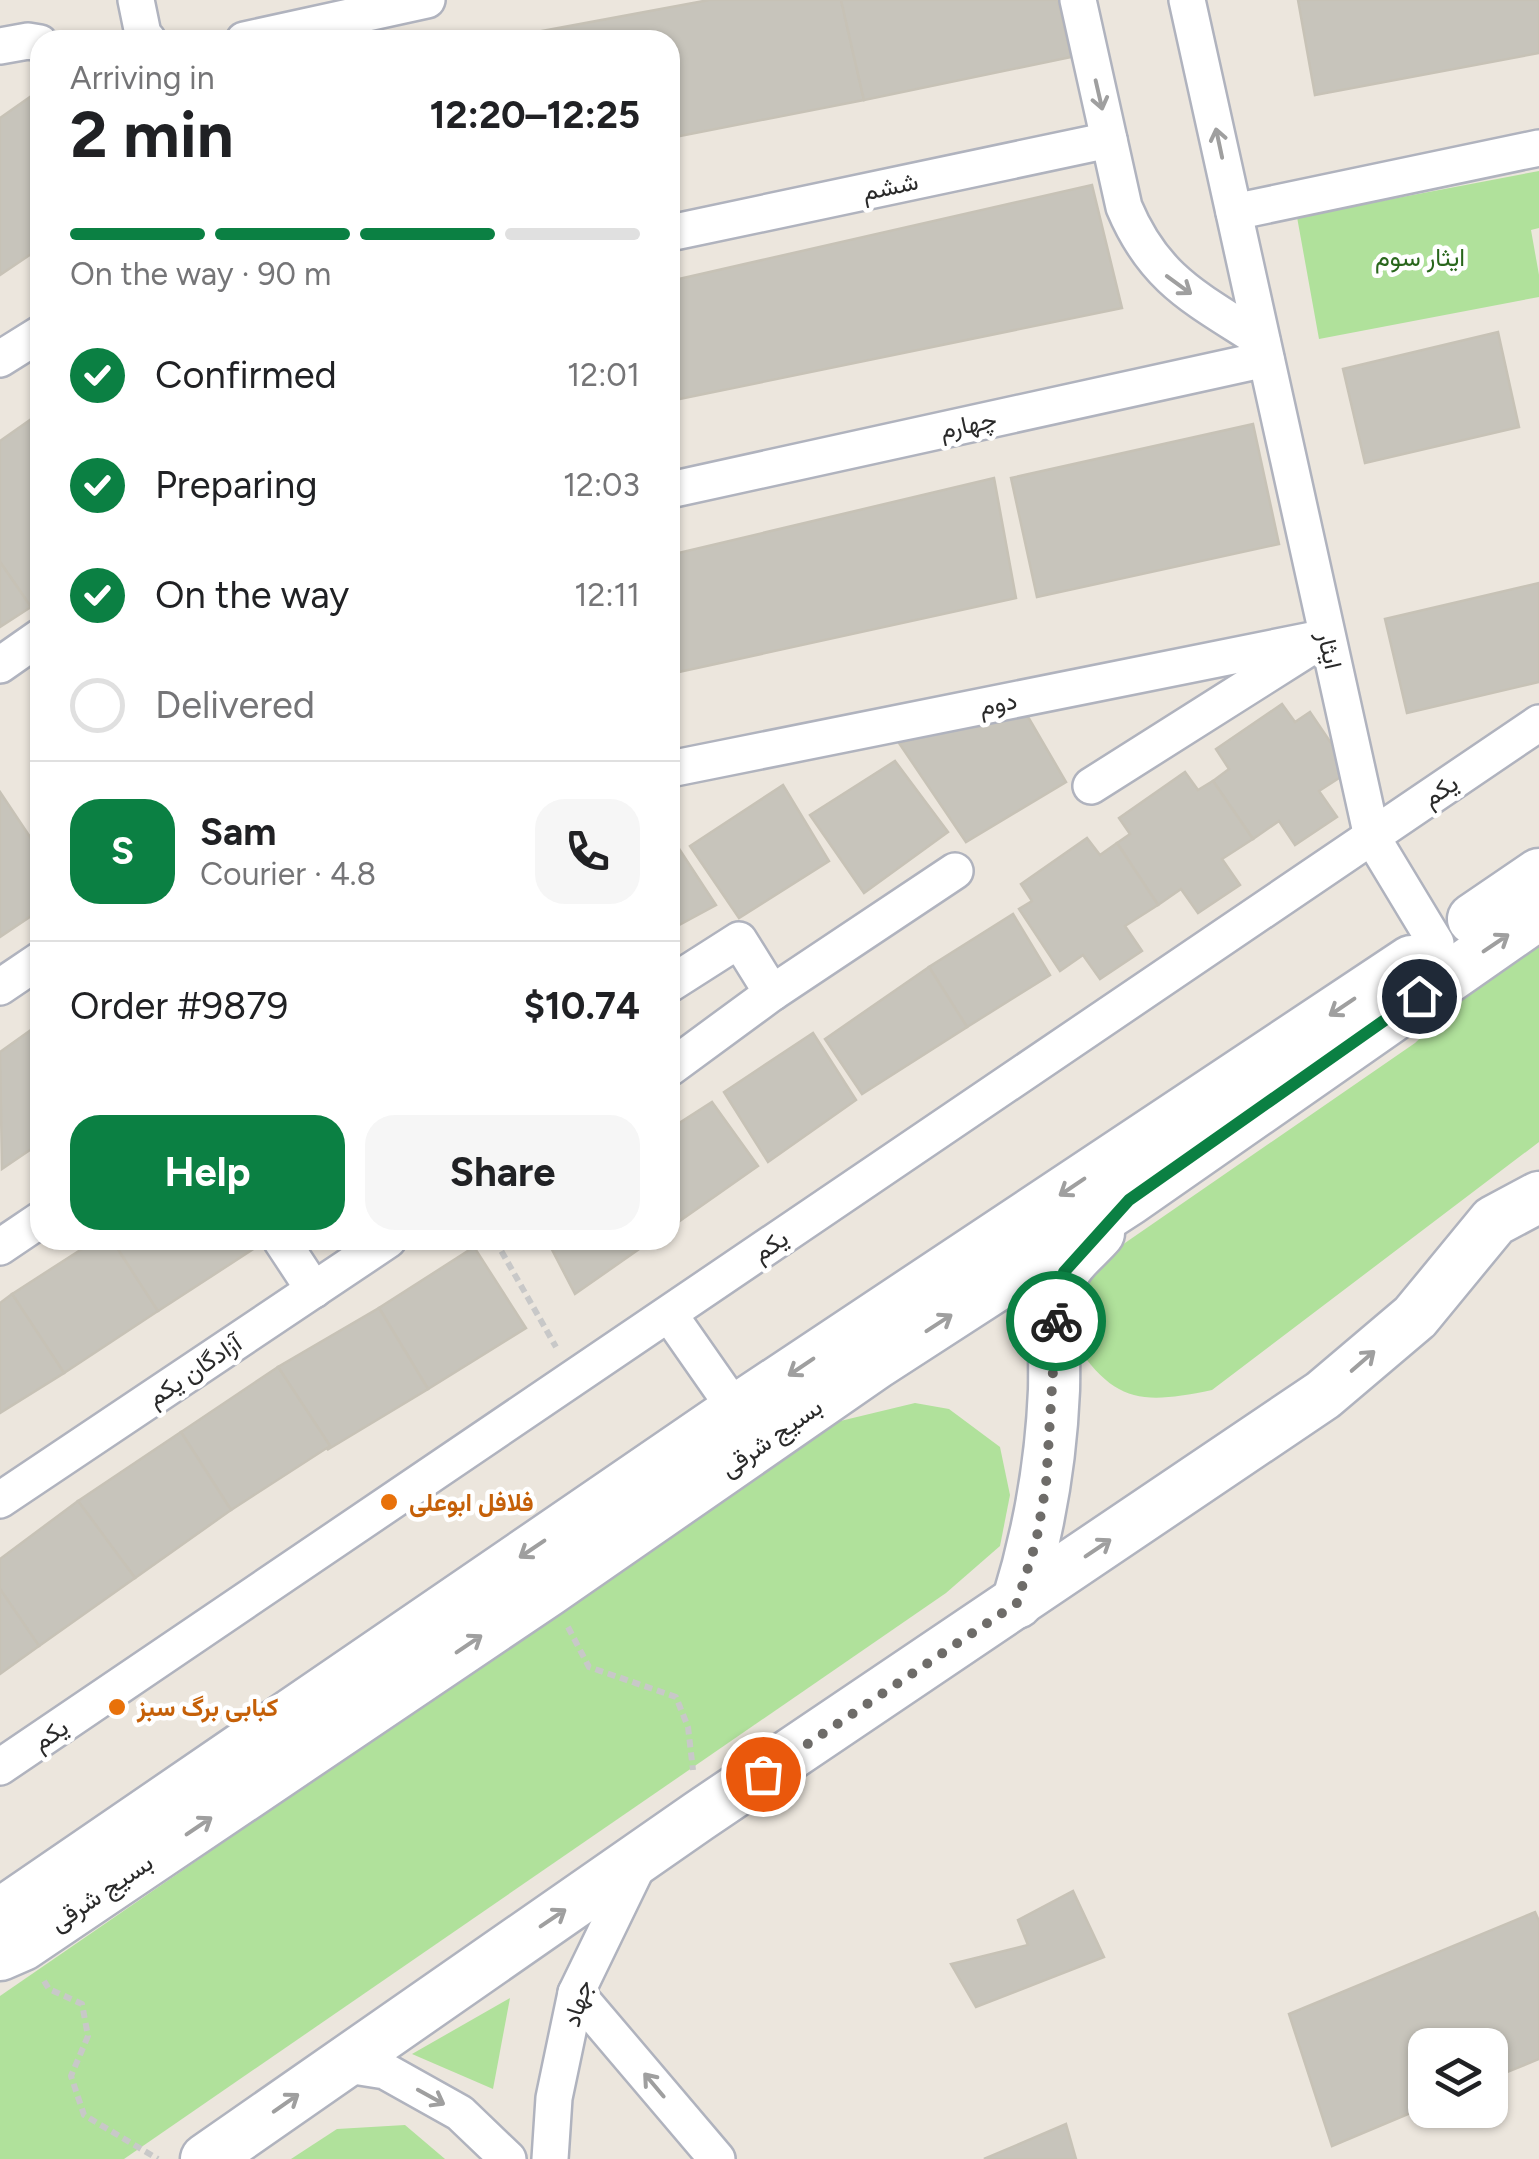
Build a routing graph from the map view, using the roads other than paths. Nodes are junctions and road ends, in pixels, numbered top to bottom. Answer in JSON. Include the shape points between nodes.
{"nodes":[{"id":1,"x":136,"y":0,"type":"edge"},
{"id":2,"x":426,"y":0,"type":"edge"},
{"id":3,"x":1078,"y":0,"type":"edge"},
{"id":4,"x":1187,"y":0,"type":"edge"},
{"id":5,"x":142,"y":30,"type":"edge"},
{"id":6,"x":290,"y":30,"type":"edge"},
{"id":7,"x":30,"y":42,"type":"edge"},
{"id":8,"x":0,"y":46,"type":"edge"},
{"id":9,"x":1109,"y":140,"type":"junction"},
{"id":10,"x":1539,"y":148,"type":"edge"},
{"id":11,"x":1234,"y":212,"type":"junction"},
{"id":12,"x":680,"y":230,"type":"edge"},
{"id":13,"x":30,"y":340,"type":"edge"},
{"id":14,"x":1264,"y":350,"type":"junction"},
{"id":15,"x":0,"y":359,"type":"edge"},
{"id":16,"x":680,"y":488,"type":"edge"},
{"id":17,"x":1327,"y":636,"type":"junction"},
{"id":18,"x":30,"y":644,"type":"edge"},
{"id":19,"x":0,"y":664,"type":"edge"},
{"id":20,"x":1539,"y":723,"type":"edge"},
{"id":21,"x":680,"y":767,"type":"edge"},
{"id":22,"x":1091,"y":786,"type":"dead end"},
{"id":23,"x":1372,"y":836,"type":"junction"},
{"id":24,"x":955,"y":871,"type":"dead end"},
{"id":25,"x":1539,"y":874,"type":"edge"},
{"id":26,"x":1539,"y":914,"type":"edge"},
{"id":27,"x":1444,"y":958,"type":"junction"},
{"id":28,"x":30,"y":967,"type":"edge"},
{"id":29,"x":680,"y":978,"type":"edge"},
{"id":30,"x":0,"y":987,"type":"edge"},
{"id":31,"x":772,"y":992,"type":"junction"},
{"id":32,"x":680,"y":1061,"type":"edge"},
{"id":33,"x":1539,"y":1197,"type":"edge"},
{"id":34,"x":1129,"y":1200,"type":"junction"},
{"id":35,"x":30,"y":1227,"type":"edge"},
{"id":36,"x":0,"y":1247,"type":"edge"},
{"id":37,"x":288,"y":1250,"type":"edge"},
{"id":38,"x":373,"y":1250,"type":"edge"},
{"id":39,"x":314,"y":1290,"type":"junction"},
{"id":40,"x":668,"y":1314,"type":"junction"},
{"id":41,"x":866,"y":1346,"type":"junction"},
{"id":42,"x":736,"y":1410,"type":"junction"},
{"id":43,"x":0,"y":1500,"type":"edge"},
{"id":44,"x":1017,"y":1603,"type":"junction"},
{"id":45,"x":0,"y":1767,"type":"edge"},
{"id":46,"x":642,"y":1858,"type":"junction"},
{"id":47,"x":8,"y":1938,"type":"edge"},
{"id":48,"x":576,"y":1993,"type":"junction"},
{"id":49,"x":341,"y":2064,"type":"junction"},
{"id":50,"x":206,"y":2159,"type":"edge"},
{"id":51,"x":508,"y":2159,"type":"edge"},
{"id":52,"x":550,"y":2159,"type":"edge"},
{"id":53,"x":717,"y":2159,"type":"edge"}],
"edges":[{"from":1,"to":5,"type":"street"},
{"from":2,"to":6,"type":"street"},
{"from":3,"to":9,"type":"street","one_way":true},
{"from":11,"to":4,"type":"street","name":"ایثار","one_way":true},
{"from":7,"to":8,"type":"street"},
{"from":9,"to":12,"type":"street","name":"ششم"},
{"from":9,"to":14,"type":"street","one_way":true,"via":[[1124,206],[1146,250],[1163,273]]},
{"from":10,"to":11,"type":"street"},
{"from":11,"to":14,"type":"street","name":"ایثار"},
{"from":13,"to":15,"type":"street"},
{"from":14,"to":16,"type":"street","name":"چهارم"},
{"from":14,"to":17,"type":"street","name":"ایثار"},
{"from":17,"to":21,"type":"street","name":"دوم"},
{"from":17,"to":22,"type":"street"},
{"from":17,"to":23,"type":"street","name":"ایثار"},
{"from":18,"to":19,"type":"street"},
{"from":20,"to":23,"type":"street","name":"یکم"},
{"from":23,"to":27,"type":"street","name":"ایثار"},
{"from":23,"to":40,"type":"street","name":"یکم"},
{"from":24,"to":31,"type":"street"},
{"from":25,"to":27,"type":"main road","name":"بسیج شرقی"},
{"from":27,"to":26,"type":"main road","name":"بسیج شرقی","one_way":true},
{"from":27,"to":34,"type":"main road","name":"بسیج شرقی"},
{"from":27,"to":41,"type":"main road","name":"بسیج شرقی","one_way":true},
{"from":28,"to":30,"type":"street"},
{"from":29,"to":31,"type":"street","via":[[739,940]]},
{"from":31,"to":32,"type":"street"},
{"from":44,"to":33,"type":"main road","one_way":true,"via":[[1323,1395],[1415,1316],[1494,1222]]},
{"from":41,"to":34,"type":"main road","name":"بسیج شرقی","one_way":true},
{"from":34,"to":44,"type":"main road","via":[[1064,1272],[1053,1341],[1046,1485]]},
{"from":35,"to":36,"type":"street"},
{"from":37,"to":39,"type":"street"},
{"from":38,"to":39,"type":"street","name":"آزادگان یکم"},
{"from":39,"to":43,"type":"street","name":"آزادگان یکم"},
{"from":40,"to":42,"type":"street"},
{"from":40,"to":45,"type":"street","name":"یکم"},
{"from":41,"to":42,"type":"main road","name":"بسیج شرقی","one_way":true},
{"from":47,"to":41,"type":"main road","name":"بسیج شرقی","one_way":true,"via":[[548,1591]]},
{"from":42,"to":47,"type":"main road","name":"بسیج شرقی","one_way":true},
{"from":44,"to":46,"type":"main road"},
{"from":46,"to":48,"type":"street","name":"جهاد"},
{"from":49,"to":46,"type":"main road","one_way":true},
{"from":48,"to":52,"type":"street","name":"جهاد","via":[[554,2098]]},
{"from":53,"to":48,"type":"street","one_way":true},
{"from":50,"to":49,"type":"main road","one_way":true},
{"from":49,"to":51,"type":"street","one_way":true,"via":[[385,2071],[460,2113]]}]}
